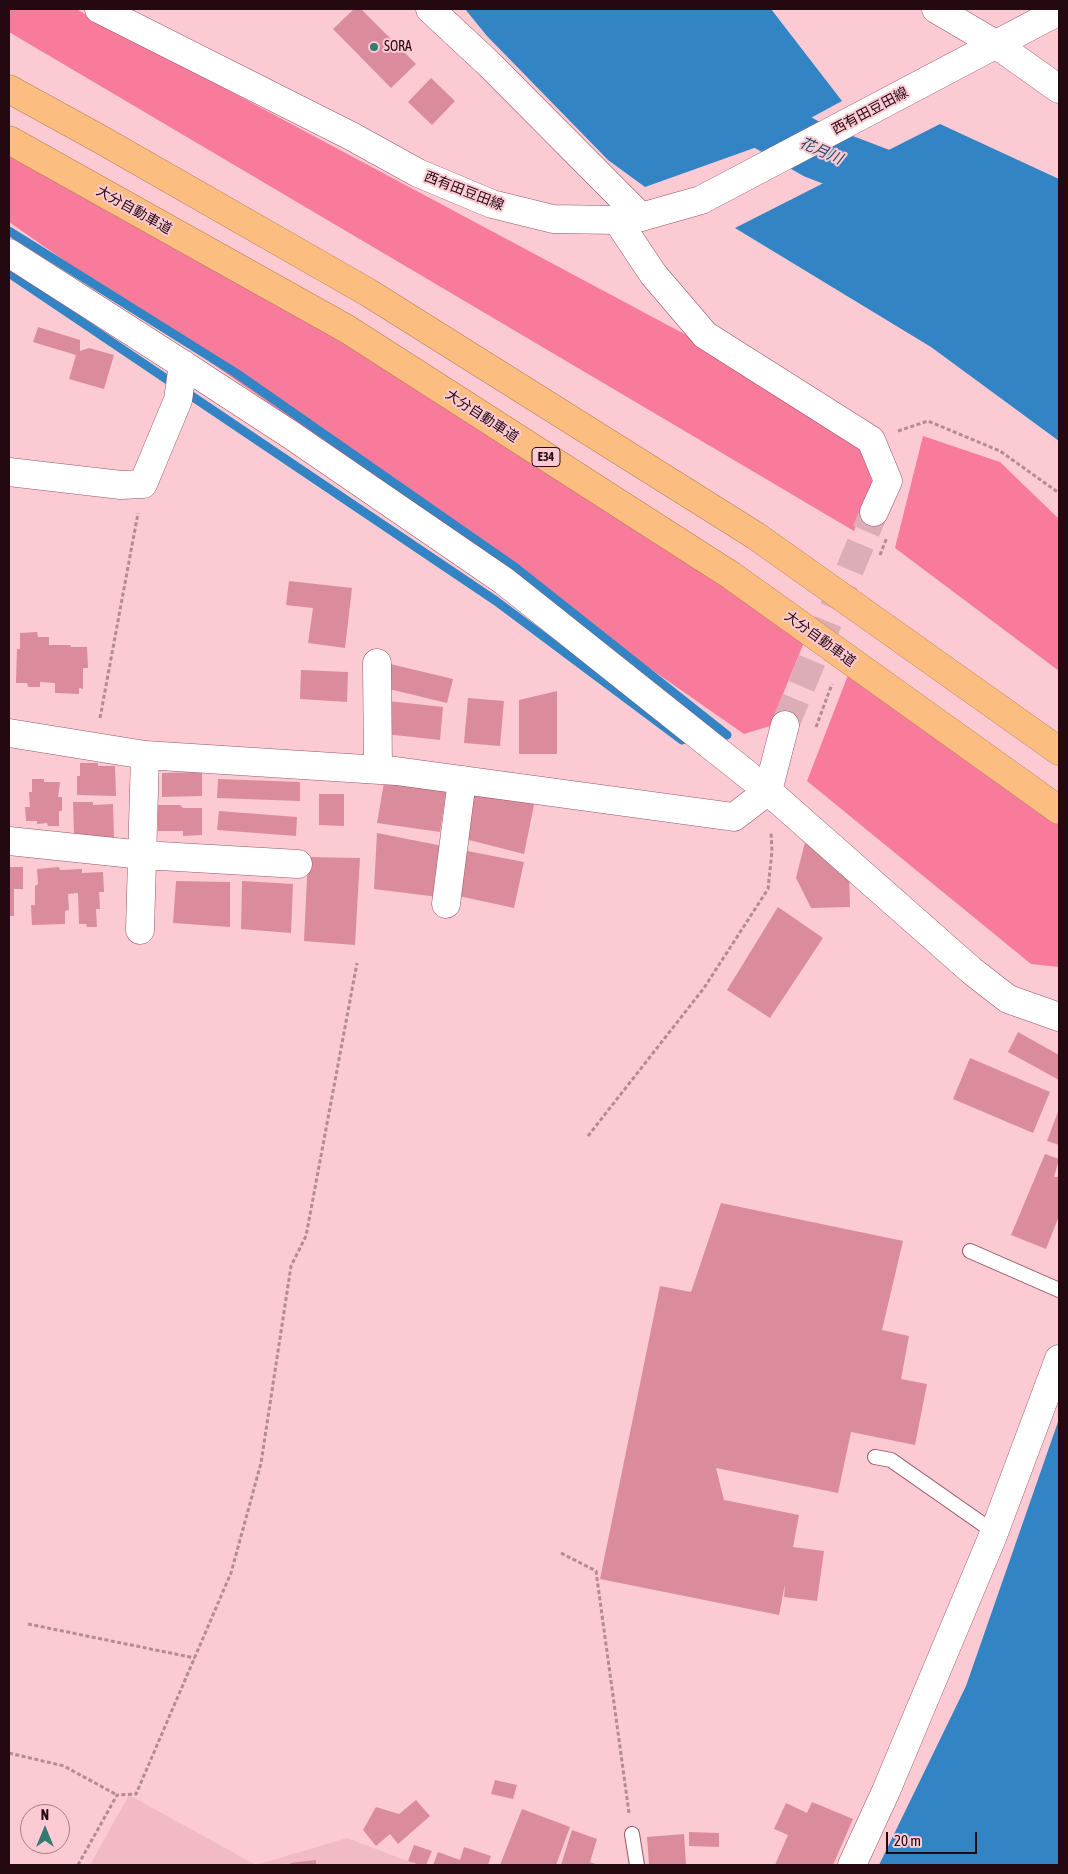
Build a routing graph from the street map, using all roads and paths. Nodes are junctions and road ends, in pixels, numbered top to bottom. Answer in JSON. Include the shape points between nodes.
{"nodes":[{"id":1,"x":99,"y":9,"type":"edge"},
{"id":2,"x":430,"y":9,"type":"edge"},
{"id":3,"x":936,"y":9,"type":"edge"},
{"id":4,"x":1059,"y":11,"type":"edge"},
{"id":5,"x":997,"y":45,"type":"junction"},
{"id":6,"x":9,"y":89,"type":"edge"},
{"id":7,"x":1059,"y":89,"type":"edge"},
{"id":8,"x":9,"y":140,"type":"edge"},
{"id":9,"x":629,"y":218,"type":"junction"},
{"id":10,"x":9,"y":253,"type":"edge"},
{"id":11,"x":181,"y":380,"type":"junction"},
{"id":12,"x":871,"y":440,"type":"junction"},
{"id":13,"x":9,"y":472,"type":"edge"},
{"id":14,"x":143,"y":484,"type":"junction"},
{"id":15,"x":1059,"y":493,"type":"edge"},
{"id":16,"x":874,"y":512,"type":"tunnel mouth"},
{"id":17,"x":377,"y":663,"type":"dead end"},
{"id":18,"x":835,"y":676,"type":"dead end"},
{"id":19,"x":785,"y":725,"type":"tunnel mouth"},
{"id":20,"x":814,"y":731,"type":"dead end"},
{"id":21,"x":9,"y":733,"type":"edge"},
{"id":22,"x":94,"y":746,"type":"junction"},
{"id":23,"x":1059,"y":751,"type":"edge"},
{"id":24,"x":145,"y":754,"type":"junction"},
{"id":25,"x":378,"y":769,"type":"junction"},
{"id":26,"x":462,"y":780,"type":"junction"},
{"id":27,"x":768,"y":791,"type":"junction"},
{"id":28,"x":1059,"y":810,"type":"edge"},
{"id":29,"x":9,"y":841,"type":"edge"},
{"id":30,"x":143,"y":855,"type":"junction"},
{"id":31,"x":298,"y":864,"type":"dead end"},
{"id":32,"x":446,"y":904,"type":"dead end"},
{"id":33,"x":140,"y":930,"type":"dead end"},
{"id":34,"x":357,"y":963,"type":"dead end"},
{"id":35,"x":1059,"y":1017,"type":"edge"},
{"id":36,"x":588,"y":1136,"type":"dead end"},
{"id":37,"x":970,"y":1251,"type":"dead end"},
{"id":38,"x":1059,"y":1290,"type":"edge"},
{"id":39,"x":1059,"y":1359,"type":"edge"},
{"id":40,"x":875,"y":1457,"type":"dead end"},
{"id":41,"x":994,"y":1532,"type":"junction"},
{"id":42,"x":561,"y":1553,"type":"dead end"},
{"id":43,"x":28,"y":1624,"type":"dead end"},
{"id":44,"x":195,"y":1658,"type":"junction"},
{"id":45,"x":9,"y":1753,"type":"edge"},
{"id":46,"x":117,"y":1795,"type":"junction"},
{"id":47,"x":632,"y":1834,"type":"joint"},
{"id":48,"x":78,"y":1865,"type":"edge"},
{"id":49,"x":637,"y":1865,"type":"edge"},
{"id":50,"x":852,"y":1865,"type":"edge"}],
"edges":[{"from":1,"to":9,"type":"street","name":"西有田豆田線","via":[[418,173],[492,204],[553,219]]},
{"from":2,"to":9,"type":"street","via":[[489,64]]},
{"from":3,"to":5,"type":"street"},
{"from":4,"to":5,"type":"street","name":"西有田豆田線"},
{"from":5,"to":7,"type":"street"},
{"from":5,"to":9,"type":"street","name":"西有田豆田線","via":[[701,200]]},
{"from":6,"to":23,"type":"highway","via":[[369,293],[748,531]]},
{"from":8,"to":28,"type":"highway","name":"大分自動車道","number":"E34","via":[[347,330],[732,576]]},
{"from":9,"to":12,"type":"street","via":[[653,274],[705,334]]},
{"from":10,"to":11,"type":"street"},
{"from":11,"to":14,"type":"street"},
{"from":11,"to":27,"type":"street","via":[[291,435],[504,581]]},
{"from":12,"to":15,"type":"path","via":[[928,421],[1000,450]]},
{"from":12,"to":16,"type":"street","via":[[888,481]]},
{"from":13,"to":14,"type":"street","via":[[121,485]]},
{"from":14,"to":22,"type":"path"},
{"from":17,"to":25,"type":"street"},
{"from":18,"to":20,"type":"path"},
{"from":19,"to":27,"type":"street"},
{"from":21,"to":22,"type":"street"},
{"from":22,"to":24,"type":"street"},
{"from":24,"to":25,"type":"street"},
{"from":24,"to":30,"type":"street"},
{"from":25,"to":26,"type":"street"},
{"from":26,"to":27,"type":"street","via":[[734,817]]},
{"from":26,"to":32,"type":"street"},
{"from":27,"to":35,"type":"street","via":[[1008,999]]},
{"from":27,"to":36,"type":"path","via":[[772,851],[768,889],[704,988]]},
{"from":29,"to":30,"type":"street"},
{"from":30,"to":31,"type":"street"},
{"from":30,"to":33,"type":"street"},
{"from":34,"to":44,"type":"path","via":[[306,1236],[291,1266],[261,1463],[231,1573]]},
{"from":37,"to":38,"type":"lane"},
{"from":39,"to":41,"type":"street"},
{"from":40,"to":41,"type":"lane","via":[[891,1460]]},
{"from":41,"to":50,"type":"street"},
{"from":42,"to":47,"type":"path","via":[[596,1571]]},
{"from":43,"to":44,"type":"path"},
{"from":44,"to":46,"type":"path","via":[[136,1794]]},
{"from":45,"to":46,"type":"path","via":[[64,1766]]},
{"from":46,"to":48,"type":"path"},
{"from":47,"to":49,"type":"lane"}]}
